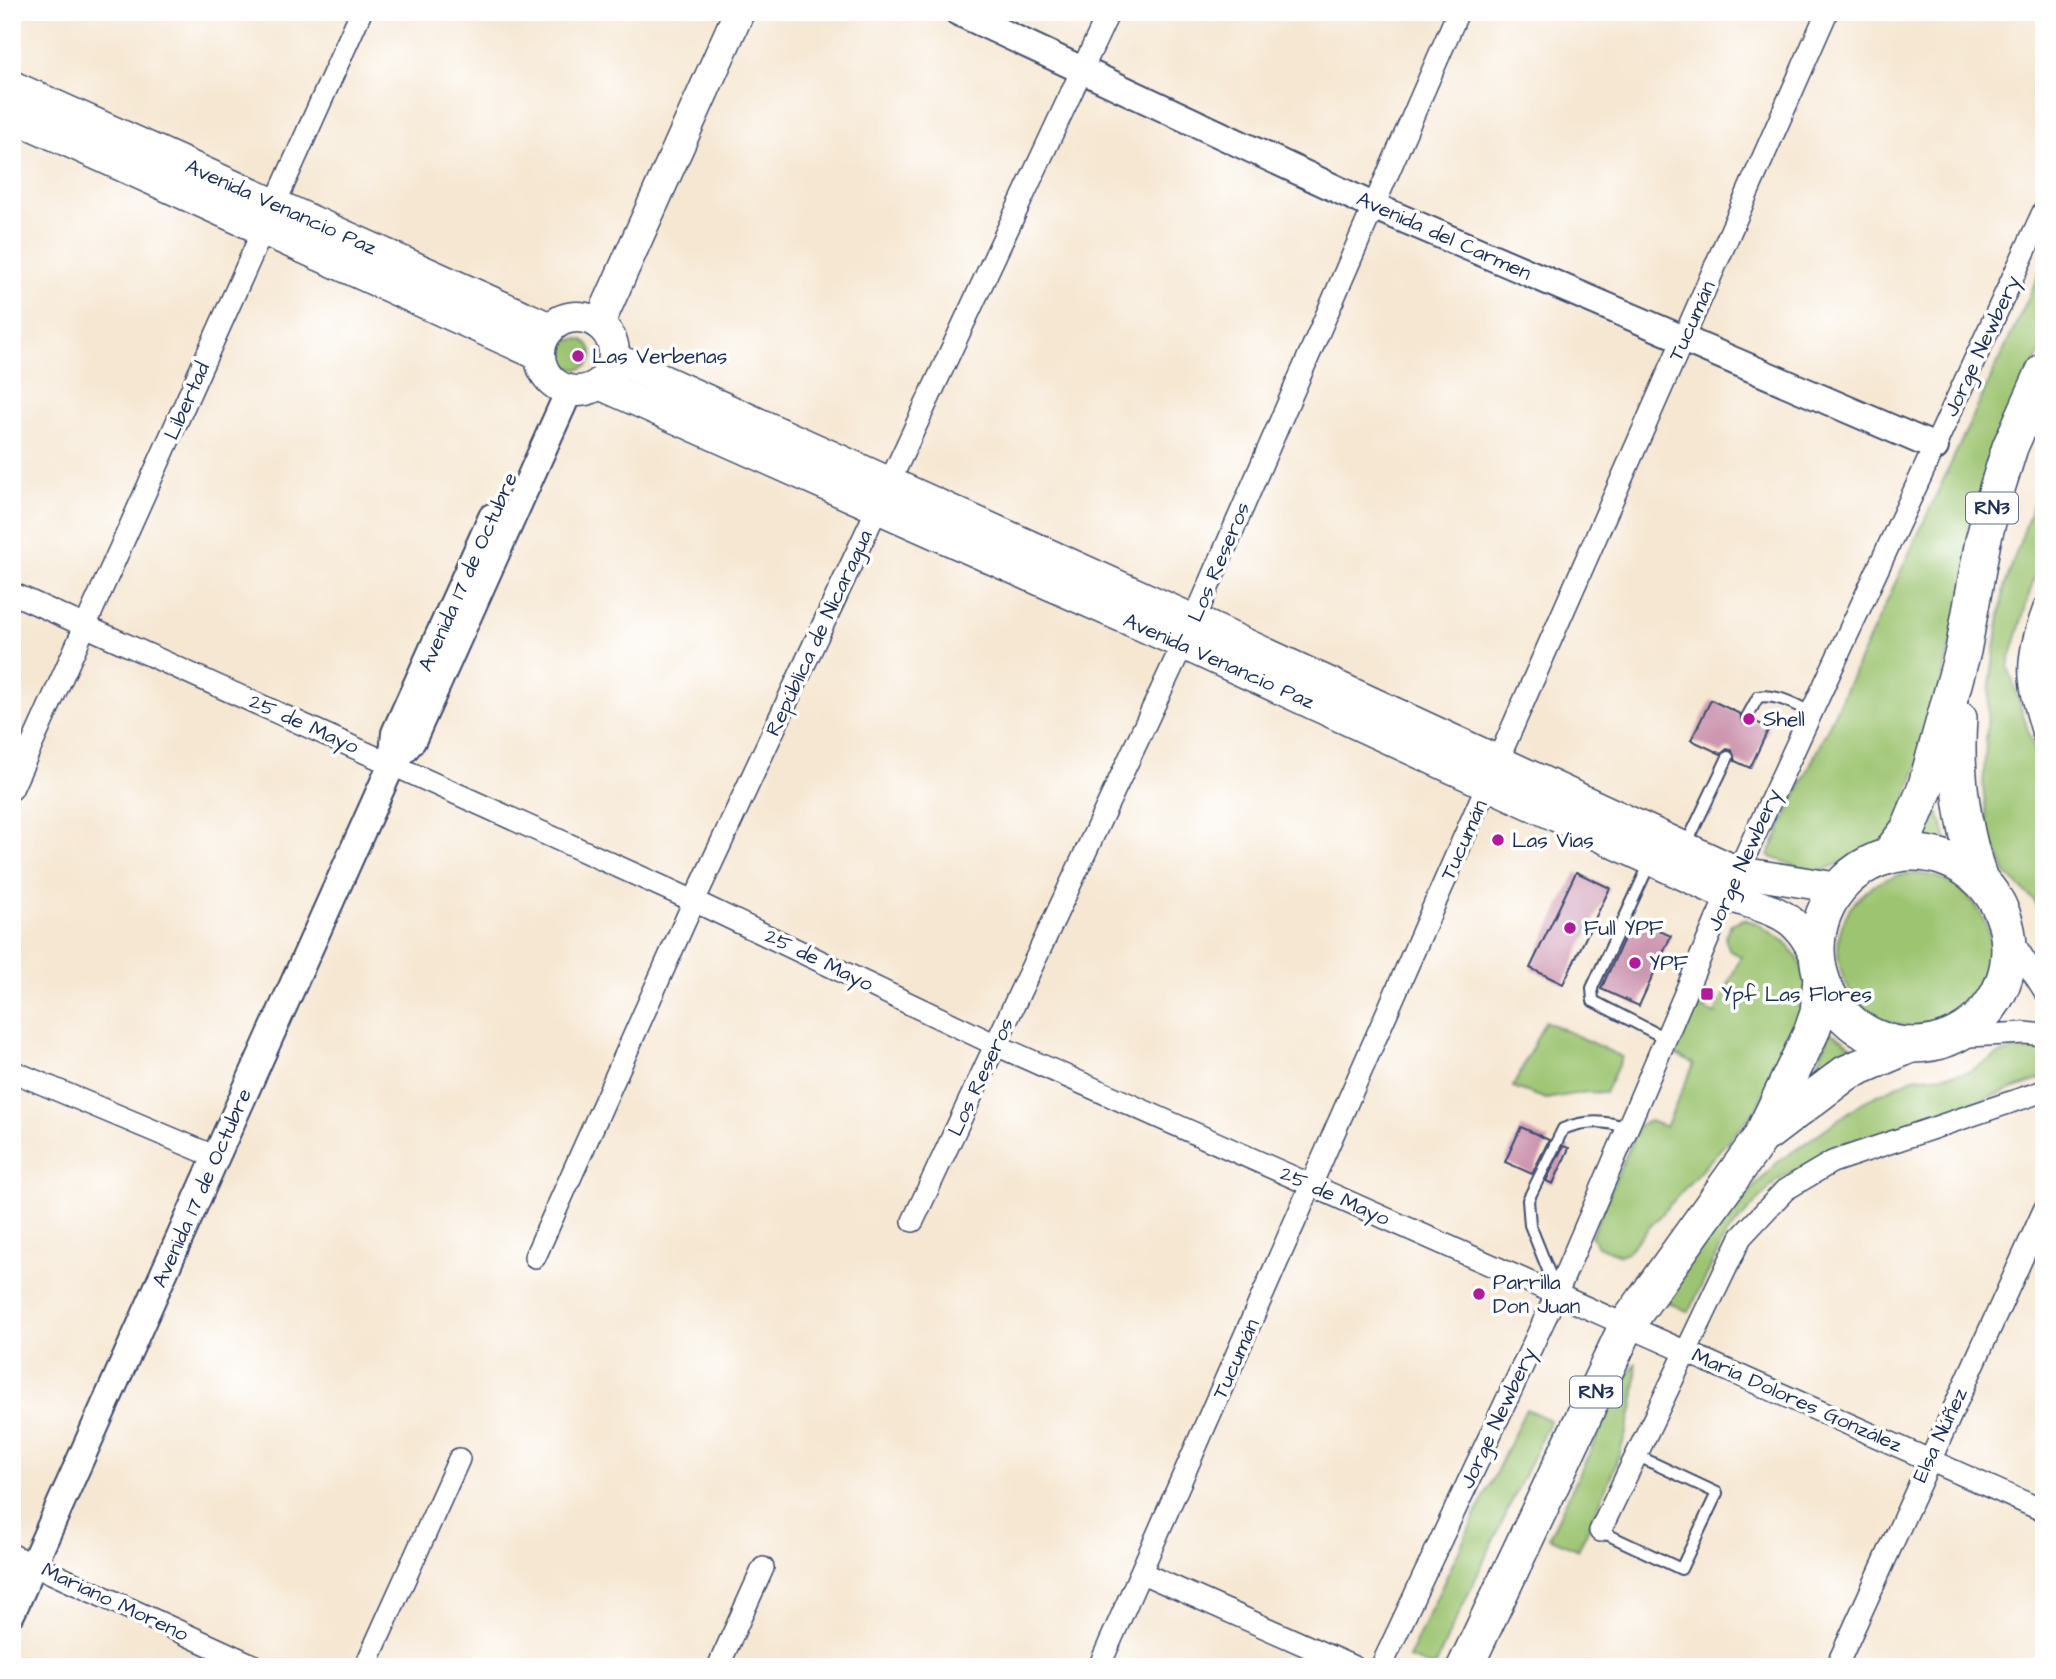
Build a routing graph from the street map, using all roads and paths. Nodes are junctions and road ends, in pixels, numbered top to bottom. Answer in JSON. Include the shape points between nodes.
{"nodes":[{"id":1,"x":361,"y":12,"type":"edge"},
{"id":2,"x":718,"y":12,"type":"edge"},
{"id":3,"x":739,"y":12,"type":"edge"},
{"id":4,"x":958,"y":12,"type":"edge"},
{"id":5,"x":1110,"y":12,"type":"edge"},
{"id":6,"x":1458,"y":12,"type":"edge"},
{"id":7,"x":1827,"y":12,"type":"edge"},
{"id":8,"x":1083,"y":70,"type":"junction"},
{"id":9,"x":12,"y":86,"type":"edge"},
{"id":10,"x":12,"y":116,"type":"edge"},
{"id":11,"x":1373,"y":206,"type":"junction"},
{"id":12,"x":2044,"y":210,"type":"edge"},
{"id":13,"x":269,"y":217,"type":"junction"},
{"id":14,"x":590,"y":321,"type":"junction"},
{"id":15,"x":545,"y":342,"type":"junction"},
{"id":16,"x":1683,"y":342,"type":"junction"},
{"id":17,"x":614,"y":358,"type":"junction"},
{"id":18,"x":2042,"y":377,"type":"edge"},
{"id":19,"x":599,"y":384,"type":"junction"},
{"id":20,"x":561,"y":387,"type":"junction"},
{"id":21,"x":1935,"y":447,"type":"junction"},
{"id":22,"x":883,"y":495,"type":"junction"},
{"id":23,"x":12,"y":593,"type":"edge"},
{"id":24,"x":2044,"y":608,"type":"edge"},
{"id":25,"x":85,"y":626,"type":"junction"},
{"id":26,"x":1189,"y":632,"type":"junction"},
{"id":27,"x":1963,"y":651,"type":"junction"},
{"id":28,"x":1811,"y":712,"type":"junction"},
{"id":29,"x":1747,"y":717,"type":"dead end"},
{"id":30,"x":2044,"y":737,"type":"edge"},
{"id":31,"x":1728,"y":757,"type":"dead end"},
{"id":32,"x":392,"y":764,"type":"junction"},
{"id":33,"x":1494,"y":773,"type":"junction"},
{"id":34,"x":12,"y":789,"type":"edge"},
{"id":35,"x":1684,"y":848,"type":"junction"},
{"id":36,"x":1887,"y":857,"type":"junction"},
{"id":37,"x":1651,"y":860,"type":"junction"},
{"id":38,"x":1980,"y":880,"type":"junction"},
{"id":39,"x":1732,"y":884,"type":"junction"},
{"id":40,"x":1839,"y":888,"type":"junction"},
{"id":41,"x":694,"y":901,"type":"junction"},
{"id":42,"x":2008,"y":934,"type":"junction"},
{"id":43,"x":1819,"y":969,"type":"junction"},
{"id":44,"x":2044,"y":990,"type":"edge"},
{"id":45,"x":2044,"y":1035,"type":"edge"},
{"id":46,"x":1950,"y":1037,"type":"junction"},
{"id":47,"x":1665,"y":1038,"type":"junction"},
{"id":48,"x":996,"y":1045,"type":"junction"},
{"id":49,"x":1911,"y":1045,"type":"junction"},
{"id":50,"x":12,"y":1071,"type":"edge"},
{"id":51,"x":2044,"y":1091,"type":"edge"},
{"id":52,"x":1627,"y":1128,"type":"junction"},
{"id":53,"x":1761,"y":1137,"type":"junction"},
{"id":54,"x":216,"y":1157,"type":"junction"},
{"id":55,"x":1312,"y":1186,"type":"junction"},
{"id":56,"x":2044,"y":1210,"type":"edge"},
{"id":57,"x":914,"y":1221,"type":"dead end"},
{"id":58,"x":535,"y":1257,"type":"dead end"},
{"id":59,"x":1557,"y":1293,"type":"junction"},
{"id":60,"x":1628,"y":1323,"type":"junction"},
{"id":61,"x":1686,"y":1349,"type":"junction"},
{"id":62,"x":1636,"y":1455,"type":"junction"},
{"id":63,"x":459,"y":1459,"type":"dead end"},
{"id":64,"x":1929,"y":1459,"type":"junction"},
{"id":65,"x":2044,"y":1511,"type":"edge"},
{"id":66,"x":1600,"y":1531,"type":"joint"},
{"id":67,"x":23,"y":1560,"type":"edge"},
{"id":68,"x":763,"y":1568,"type":"dead end"},
{"id":69,"x":1142,"y":1573,"type":"junction"},
{"id":70,"x":12,"y":1612,"type":"edge"},
{"id":71,"x":1839,"y":1661,"type":"dead end"},
{"id":72,"x":257,"y":1667,"type":"edge"},
{"id":73,"x":365,"y":1667,"type":"edge"},
{"id":74,"x":718,"y":1667,"type":"edge"},
{"id":75,"x":1100,"y":1667,"type":"edge"},
{"id":76,"x":1354,"y":1667,"type":"edge"},
{"id":77,"x":1381,"y":1667,"type":"edge"},
{"id":78,"x":1465,"y":1667,"type":"edge"}],
"edges":[{"from":1,"to":13,"type":"street","name":"Libertad"},
{"from":2,"to":14,"type":"main road"},
{"from":3,"to":14,"type":"main road"},
{"from":4,"to":8,"type":"street","name":"Avenida del Carmen"},
{"from":5,"to":8,"type":"street","name":"República de Nicaragua"},
{"from":6,"to":11,"type":"street","name":"Los Reseros"},
{"from":7,"to":16,"type":"street","name":"Tucumán"},
{"from":8,"to":11,"type":"street","name":"Avenida del Carmen"},
{"from":8,"to":22,"type":"street","name":"República de Nicaragua"},
{"from":9,"to":13,"type":"main road","name":"Avenida Venancio Paz"},
{"from":10,"to":13,"type":"main road","name":"Avenida Venancio Paz"},
{"from":11,"to":16,"type":"street","name":"Avenida del Carmen"},
{"from":11,"to":26,"type":"street","name":"Los Reseros"},
{"from":12,"to":21,"type":"street","name":"Jorge Newbery"},
{"from":13,"to":15,"type":"main road","name":"Avenida Venancio Paz"},
{"from":13,"to":25,"type":"street","name":"Libertad"},
{"from":14,"to":15,"type":"main road","via":[[564,319]]},
{"from":14,"to":17,"type":"main road","via":[[611,339]]},
{"from":15,"to":20,"type":"main road","via":[[541,365]]},
{"from":16,"to":21,"type":"street","name":"Avenida del Carmen"},
{"from":16,"to":33,"type":"street","name":"Tucumán"},
{"from":17,"to":19,"type":"main road"},
{"from":17,"to":22,"type":"main road","name":"Avenida Venancio Paz"},
{"from":18,"to":27,"type":"highway","number":"RN3","via":[[2010,447],[1996,492]]},
{"from":19,"to":20,"type":"main road","via":[[585,391]]},
{"from":19,"to":22,"type":"main road","name":"Avenida Venancio Paz"},
{"from":20,"to":32,"type":"street","name":"Avenida 17 de Octubre","via":[[395,733]]},
{"from":21,"to":28,"type":"street","name":"Jorge Newbery"},
{"from":22,"to":26,"type":"main road","name":"Avenida Venancio Paz"},
{"from":22,"to":41,"type":"street","name":"República de Nicaragua"},
{"from":23,"to":25,"type":"street","name":"25 de Mayo"},
{"from":24,"to":30,"type":"street","via":[[2028,657],[2028,684]]},
{"from":25,"to":32,"type":"street","name":"25 de Mayo"},
{"from":25,"to":34,"type":"street","name":"Libertad"},
{"from":26,"to":33,"type":"main road","name":"Avenida Venancio Paz"},
{"from":26,"to":48,"type":"street","name":"Los Reseros"},
{"from":27,"to":36,"type":"highway","number":"RN3","via":[[1925,789],[1908,830]]},
{"from":27,"to":38,"type":"highway","number":"RN3","via":[[1957,754],[1962,814]]},
{"from":28,"to":29,"type":"lane","via":[[1765,696],[1758,697]]},
{"from":28,"to":39,"type":"street","name":"Jorge Newbery"},
{"from":31,"to":35,"type":"lane"},
{"from":32,"to":41,"type":"street","name":"25 de Mayo"},
{"from":32,"to":54,"type":"street","name":"Avenida 17 de Octubre"},
{"from":33,"to":35,"type":"main road","name":"Avenida Venancio Paz"},
{"from":33,"to":37,"type":"main road","name":"Avenida Venancio Paz"},
{"from":33,"to":55,"type":"street","name":"Tucumán"},
{"from":35,"to":39,"type":"main road","name":"Avenida Venancio Paz"},
{"from":36,"to":38,"type":"highway","number":"RN3","via":[[1936,856],[1960,865]]},
{"from":36,"to":40,"type":"highway","number":"RN3","via":[[1860,869]]},
{"from":37,"to":39,"type":"main road","name":"Avenida Venancio Paz"},
{"from":37,"to":47,"type":"lane","via":[[1592,988],[1593,1001]]},
{"from":38,"to":42,"type":"highway","number":"RN3","via":[[1998,905]]},
{"from":39,"to":40,"type":"main road","name":"Avenida Venancio Paz"},
{"from":39,"to":43,"type":"main road","name":"Avenida Venancio Paz","via":[[1796,924],[1806,935]]},
{"from":39,"to":47,"type":"street","name":"Jorge Newbery"},
{"from":40,"to":43,"type":"highway","number":"RN3","via":[[1820,923]]},
{"from":41,"to":48,"type":"street","name":"25 de Mayo"},
{"from":41,"to":58,"type":"street","name":"República de Nicaragua"},
{"from":42,"to":44,"type":"street"},
{"from":42,"to":46,"type":"highway","number":"RN3","via":[[2009,960],[1996,995],[1972,1025]]},
{"from":43,"to":49,"type":"highway","number":"RN3","via":[[1834,1004],[1855,1026],[1881,1040]]},
{"from":43,"to":53,"type":"highway","number":"RN3","via":[[1818,1013]]},
{"from":45,"to":46,"type":"street"},
{"from":46,"to":49,"type":"highway","number":"RN3"},
{"from":47,"to":52,"type":"street","name":"Jorge Newbery"},
{"from":48,"to":55,"type":"street","name":"25 de Mayo"},
{"from":48,"to":57,"type":"street","name":"Los Reseros"},
{"from":49,"to":53,"type":"highway","number":"RN3","via":[[1846,1073]]},
{"from":50,"to":54,"type":"street"},
{"from":51,"to":61,"type":"street","via":[[1832,1163],[1785,1190],[1741,1237]]},
{"from":52,"to":59,"type":"street","name":"Jorge Newbery"},
{"from":52,"to":59,"type":"lane","via":[[1610,1122],[1579,1122],[1563,1129],[1528,1200],[1530,1225]]},
{"from":53,"to":60,"type":"highway","number":"RN3"},
{"from":54,"to":67,"type":"street","name":"Avenida 17 de Octubre"},
{"from":55,"to":59,"type":"street","name":"25 de Mayo"},
{"from":55,"to":69,"type":"street","name":"Tucumán"},
{"from":56,"to":64,"type":"street","name":"Elsa Núñez"},
{"from":59,"to":60,"type":"street","name":"25 de Mayo"},
{"from":59,"to":77,"type":"street","name":"Jorge Newbery"},
{"from":60,"to":61,"type":"street","name":"María Dolores González"},
{"from":60,"to":78,"type":"highway","number":"RN3"},
{"from":61,"to":62,"type":"street"},
{"from":61,"to":64,"type":"street","name":"María Dolores González"},
{"from":62,"to":66,"type":"street"},
{"from":62,"to":66,"type":"lane","via":[[1717,1493],[1712,1504],[1681,1569]]},
{"from":63,"to":73,"type":"street"},
{"from":64,"to":65,"type":"street","name":"María Dolores González"},
{"from":64,"to":71,"type":"street","name":"Elsa Núñez"},
{"from":67,"to":70,"type":"street","name":"Avenida 17 de Octubre"},
{"from":67,"to":72,"type":"street","name":"Mariano Moreno"},
{"from":68,"to":74,"type":"street"},
{"from":69,"to":75,"type":"street","name":"Tucumán"},
{"from":69,"to":76,"type":"street"}]}
